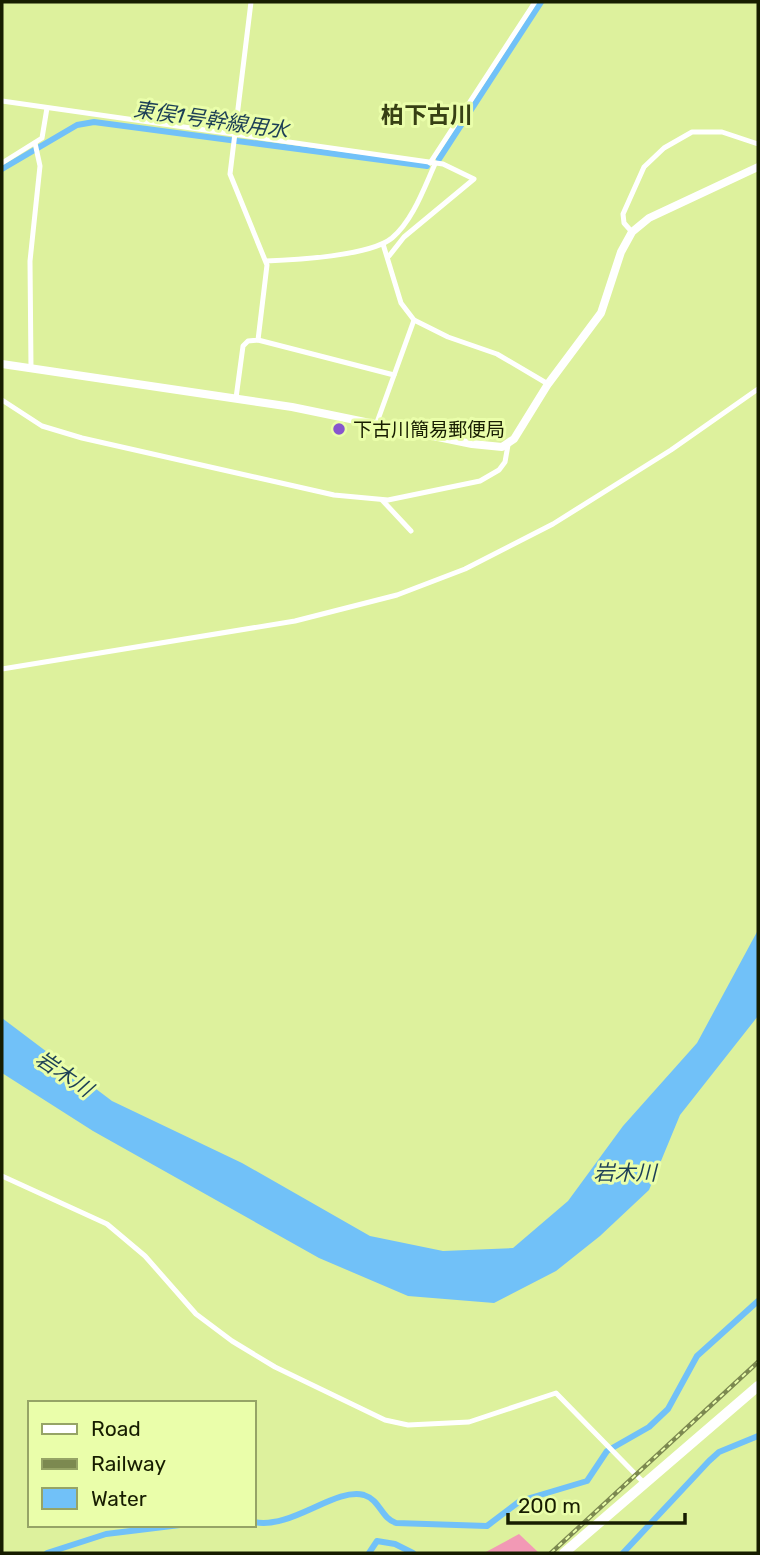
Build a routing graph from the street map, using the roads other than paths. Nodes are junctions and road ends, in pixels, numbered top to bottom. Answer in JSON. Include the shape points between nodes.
{"nodes":[{"id":1,"x":251,"y":2,"type":"edge"},
{"id":2,"x":535,"y":2,"type":"edge"},
{"id":3,"x":2,"y":102,"type":"edge"},
{"id":4,"x":47,"y":108,"type":"junction"},
{"id":5,"x":234,"y":138,"type":"junction"},
{"id":6,"x":758,"y":144,"type":"edge"},
{"id":7,"x":37,"y":146,"type":"junction"},
{"id":8,"x":2,"y":163,"type":"edge"},
{"id":9,"x":433,"y":163,"type":"junction"},
{"id":10,"x":758,"y":166,"type":"edge"},
{"id":11,"x":632,"y":232,"type":"junction"},
{"id":12,"x":383,"y":244,"type":"junction"},
{"id":13,"x":388,"y":256,"type":"junction"},
{"id":14,"x":266,"y":261,"type":"junction"},
{"id":15,"x":414,"y":320,"type":"junction"},
{"id":16,"x":258,"y":340,"type":"junction"},
{"id":17,"x":2,"y":365,"type":"edge"},
{"id":18,"x":31,"y":368,"type":"junction"},
{"id":19,"x":394,"y":374,"type":"junction"},
{"id":20,"x":548,"y":384,"type":"junction"},
{"id":21,"x":758,"y":389,"type":"edge"},
{"id":22,"x":236,"y":398,"type":"junction"},
{"id":23,"x":2,"y":400,"type":"edge"},
{"id":24,"x":376,"y":425,"type":"junction"},
{"id":25,"x":508,"y":445,"type":"junction"},
{"id":26,"x":382,"y":500,"type":"junction"},
{"id":27,"x":411,"y":531,"type":"dead end"},
{"id":28,"x":2,"y":669,"type":"edge"},
{"id":29,"x":2,"y":1177,"type":"edge"},
{"id":30,"x":758,"y":1386,"type":"edge"},
{"id":31,"x":645,"y":1484,"type":"junction"},
{"id":32,"x":565,"y":1553,"type":"edge"}],
"edges":[{"from":1,"to":5,"type":"street"},
{"from":2,"to":9,"type":"street"},
{"from":3,"to":4,"type":"street"},
{"from":4,"to":5,"type":"street"},
{"from":4,"to":7,"type":"street","via":[[44,134]]},
{"from":5,"to":9,"type":"street"},
{"from":5,"to":14,"type":"street","via":[[230,174]]},
{"from":6,"to":11,"type":"street","via":[[722,132],[692,132],[664,148],[644,167],[623,214]]},
{"from":7,"to":8,"type":"street"},
{"from":7,"to":18,"type":"street","via":[[30,261]]},
{"from":9,"to":12,"type":"street","via":[[400,229]]},
{"from":9,"to":13,"type":"street","via":[[474,179]]},
{"from":10,"to":11,"type":"street","via":[[649,218]]},
{"from":11,"to":20,"type":"street","via":[[601,313]]},
{"from":12,"to":13,"type":"street"},
{"from":12,"to":14,"type":"street"},
{"from":13,"to":15,"type":"street","via":[[401,303]]},
{"from":14,"to":16,"type":"street"},
{"from":15,"to":19,"type":"street"},
{"from":15,"to":20,"type":"street","via":[[497,354]]},
{"from":16,"to":19,"type":"street"},
{"from":16,"to":22,"type":"street","via":[[243,346]]},
{"from":17,"to":18,"type":"street"},
{"from":18,"to":22,"type":"street"},
{"from":19,"to":24,"type":"street"},
{"from":20,"to":25,"type":"street"},
{"from":21,"to":28,"type":"street","via":[[552,524],[476,564],[409,591],[295,621]]},
{"from":22,"to":24,"type":"street"},
{"from":23,"to":26,"type":"street","via":[[42,426],[82,439],[334,495]]},
{"from":24,"to":25,"type":"street","via":[[481,446]]},
{"from":25,"to":26,"type":"street","via":[[499,470],[480,481]]},
{"from":26,"to":27,"type":"street"},
{"from":29,"to":31,"type":"street","via":[[107,1224],[145,1256],[196,1314],[232,1341],[373,1415],[408,1425],[469,1422],[556,1393]]},
{"from":30,"to":31,"type":"highway"},
{"from":31,"to":32,"type":"highway"}]}
